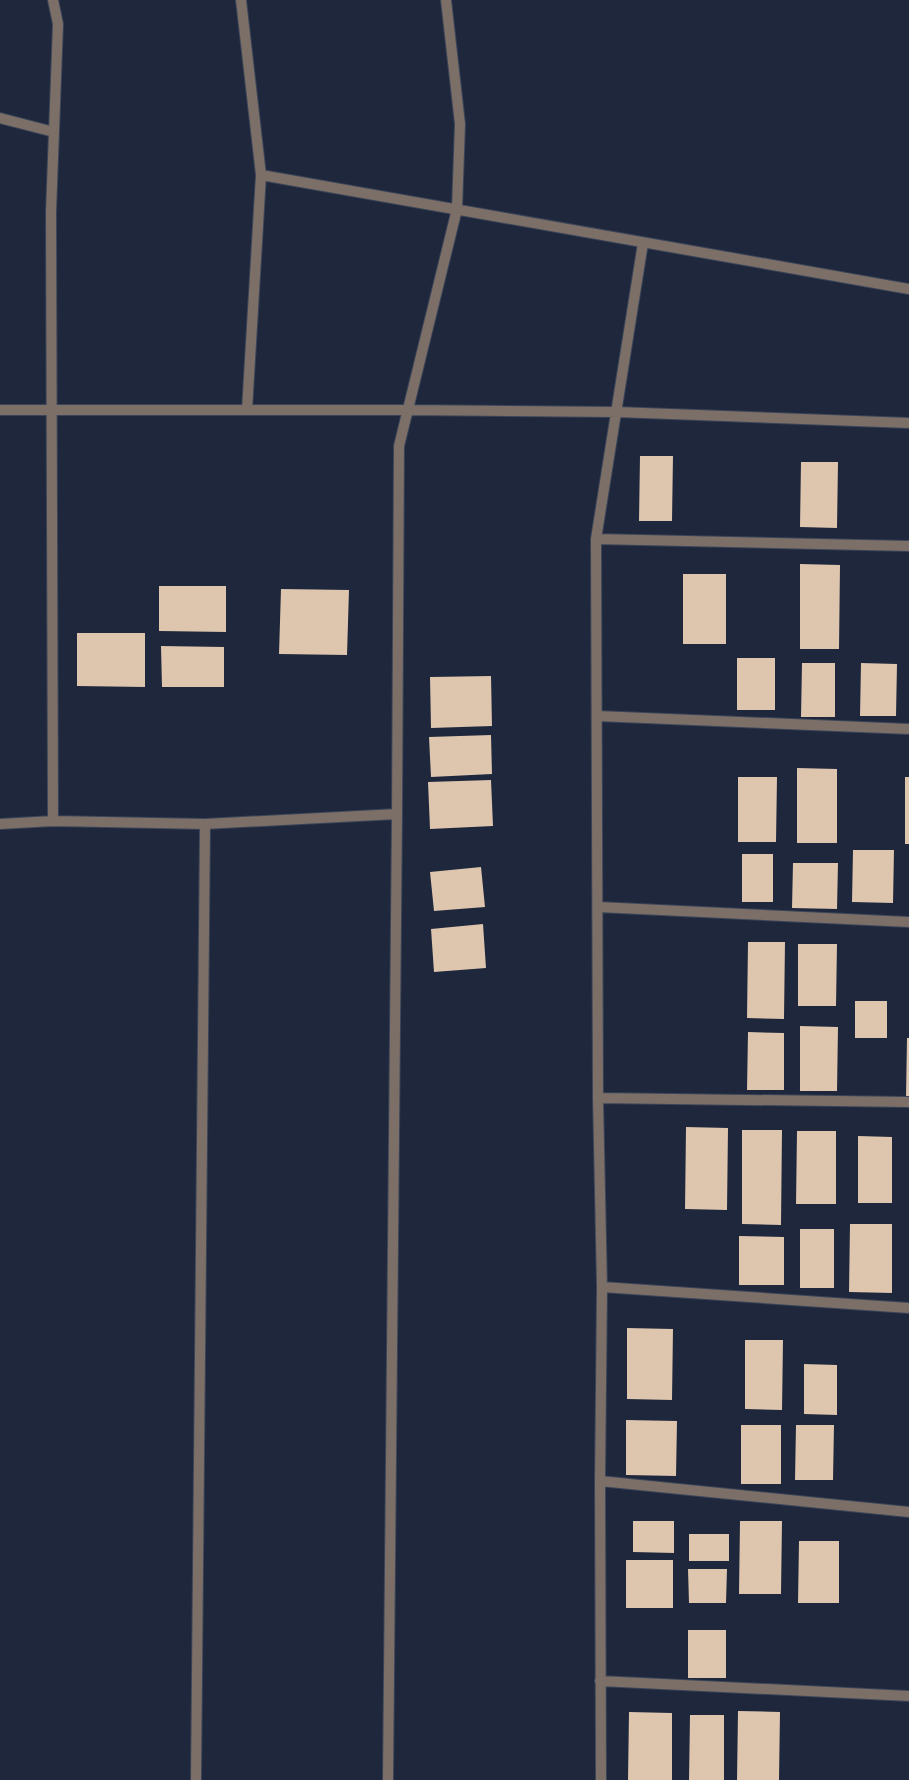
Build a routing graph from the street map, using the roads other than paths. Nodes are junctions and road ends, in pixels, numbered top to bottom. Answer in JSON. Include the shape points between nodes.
{"nodes":[{"id":1,"x":53,"y":0,"type":"edge"},
{"id":2,"x":241,"y":0,"type":"edge"},
{"id":3,"x":446,"y":0,"type":"edge"},
{"id":4,"x":0,"y":118,"type":"edge"},
{"id":5,"x":54,"y":132,"type":"junction"},
{"id":6,"x":260,"y":175,"type":"junction"},
{"id":7,"x":456,"y":210,"type":"junction"},
{"id":8,"x":644,"y":243,"type":"junction"},
{"id":9,"x":909,"y":289,"type":"edge"},
{"id":10,"x":0,"y":410,"type":"edge"},
{"id":11,"x":51,"y":410,"type":"junction"},
{"id":12,"x":247,"y":410,"type":"junction"},
{"id":13,"x":408,"y":410,"type":"junction"},
{"id":14,"x":616,"y":412,"type":"junction"},
{"id":15,"x":909,"y":422,"type":"edge"},
{"id":16,"x":596,"y":538,"type":"junction"},
{"id":17,"x":909,"y":546,"type":"edge"},
{"id":18,"x":597,"y":716,"type":"junction"},
{"id":19,"x":909,"y":730,"type":"edge"},
{"id":20,"x":397,"y":814,"type":"junction"},
{"id":21,"x":53,"y":821,"type":"junction"},
{"id":22,"x":0,"y":824,"type":"edge"},
{"id":23,"x":205,"y":824,"type":"junction"},
{"id":24,"x":598,"y":907,"type":"junction"},
{"id":25,"x":909,"y":922,"type":"edge"},
{"id":26,"x":598,"y":1098,"type":"junction"},
{"id":27,"x":909,"y":1102,"type":"edge"},
{"id":28,"x":602,"y":1287,"type":"junction"},
{"id":29,"x":909,"y":1308,"type":"edge"},
{"id":30,"x":600,"y":1480,"type":"junction"},
{"id":31,"x":909,"y":1512,"type":"edge"},
{"id":32,"x":600,"y":1681,"type":"junction"},
{"id":33,"x":909,"y":1696,"type":"edge"},
{"id":34,"x":196,"y":1780,"type":"edge"},
{"id":35,"x":388,"y":1780,"type":"edge"},
{"id":36,"x":601,"y":1780,"type":"edge"}],
"edges":[{"from":1,"to":5,"type":"street","via":[[58,24]]},
{"from":2,"to":6,"type":"street"},
{"from":3,"to":7,"type":"street","via":[[460,124]]},
{"from":4,"to":5,"type":"street"},
{"from":5,"to":11,"type":"street"},
{"from":6,"to":7,"type":"street"},
{"from":6,"to":12,"type":"street"},
{"from":7,"to":8,"type":"street"},
{"from":7,"to":13,"type":"street"},
{"from":8,"to":9,"type":"street"},
{"from":8,"to":14,"type":"street"},
{"from":10,"to":11,"type":"street"},
{"from":11,"to":12,"type":"street"},
{"from":11,"to":21,"type":"street"},
{"from":12,"to":13,"type":"street"},
{"from":13,"to":14,"type":"street"},
{"from":13,"to":20,"type":"street","via":[[399,446]]},
{"from":14,"to":15,"type":"street"},
{"from":14,"to":16,"type":"street"},
{"from":16,"to":17,"type":"street"},
{"from":16,"to":18,"type":"street"},
{"from":18,"to":19,"type":"street"},
{"from":18,"to":24,"type":"street"},
{"from":20,"to":23,"type":"street"},
{"from":20,"to":35,"type":"street"},
{"from":21,"to":22,"type":"street"},
{"from":21,"to":23,"type":"street"},
{"from":23,"to":34,"type":"street"},
{"from":24,"to":25,"type":"street"},
{"from":24,"to":26,"type":"street"},
{"from":26,"to":27,"type":"street"},
{"from":26,"to":28,"type":"street"},
{"from":28,"to":29,"type":"street"},
{"from":28,"to":30,"type":"street"},
{"from":30,"to":31,"type":"street"},
{"from":30,"to":32,"type":"street"},
{"from":32,"to":33,"type":"street"},
{"from":32,"to":36,"type":"street"}]}
